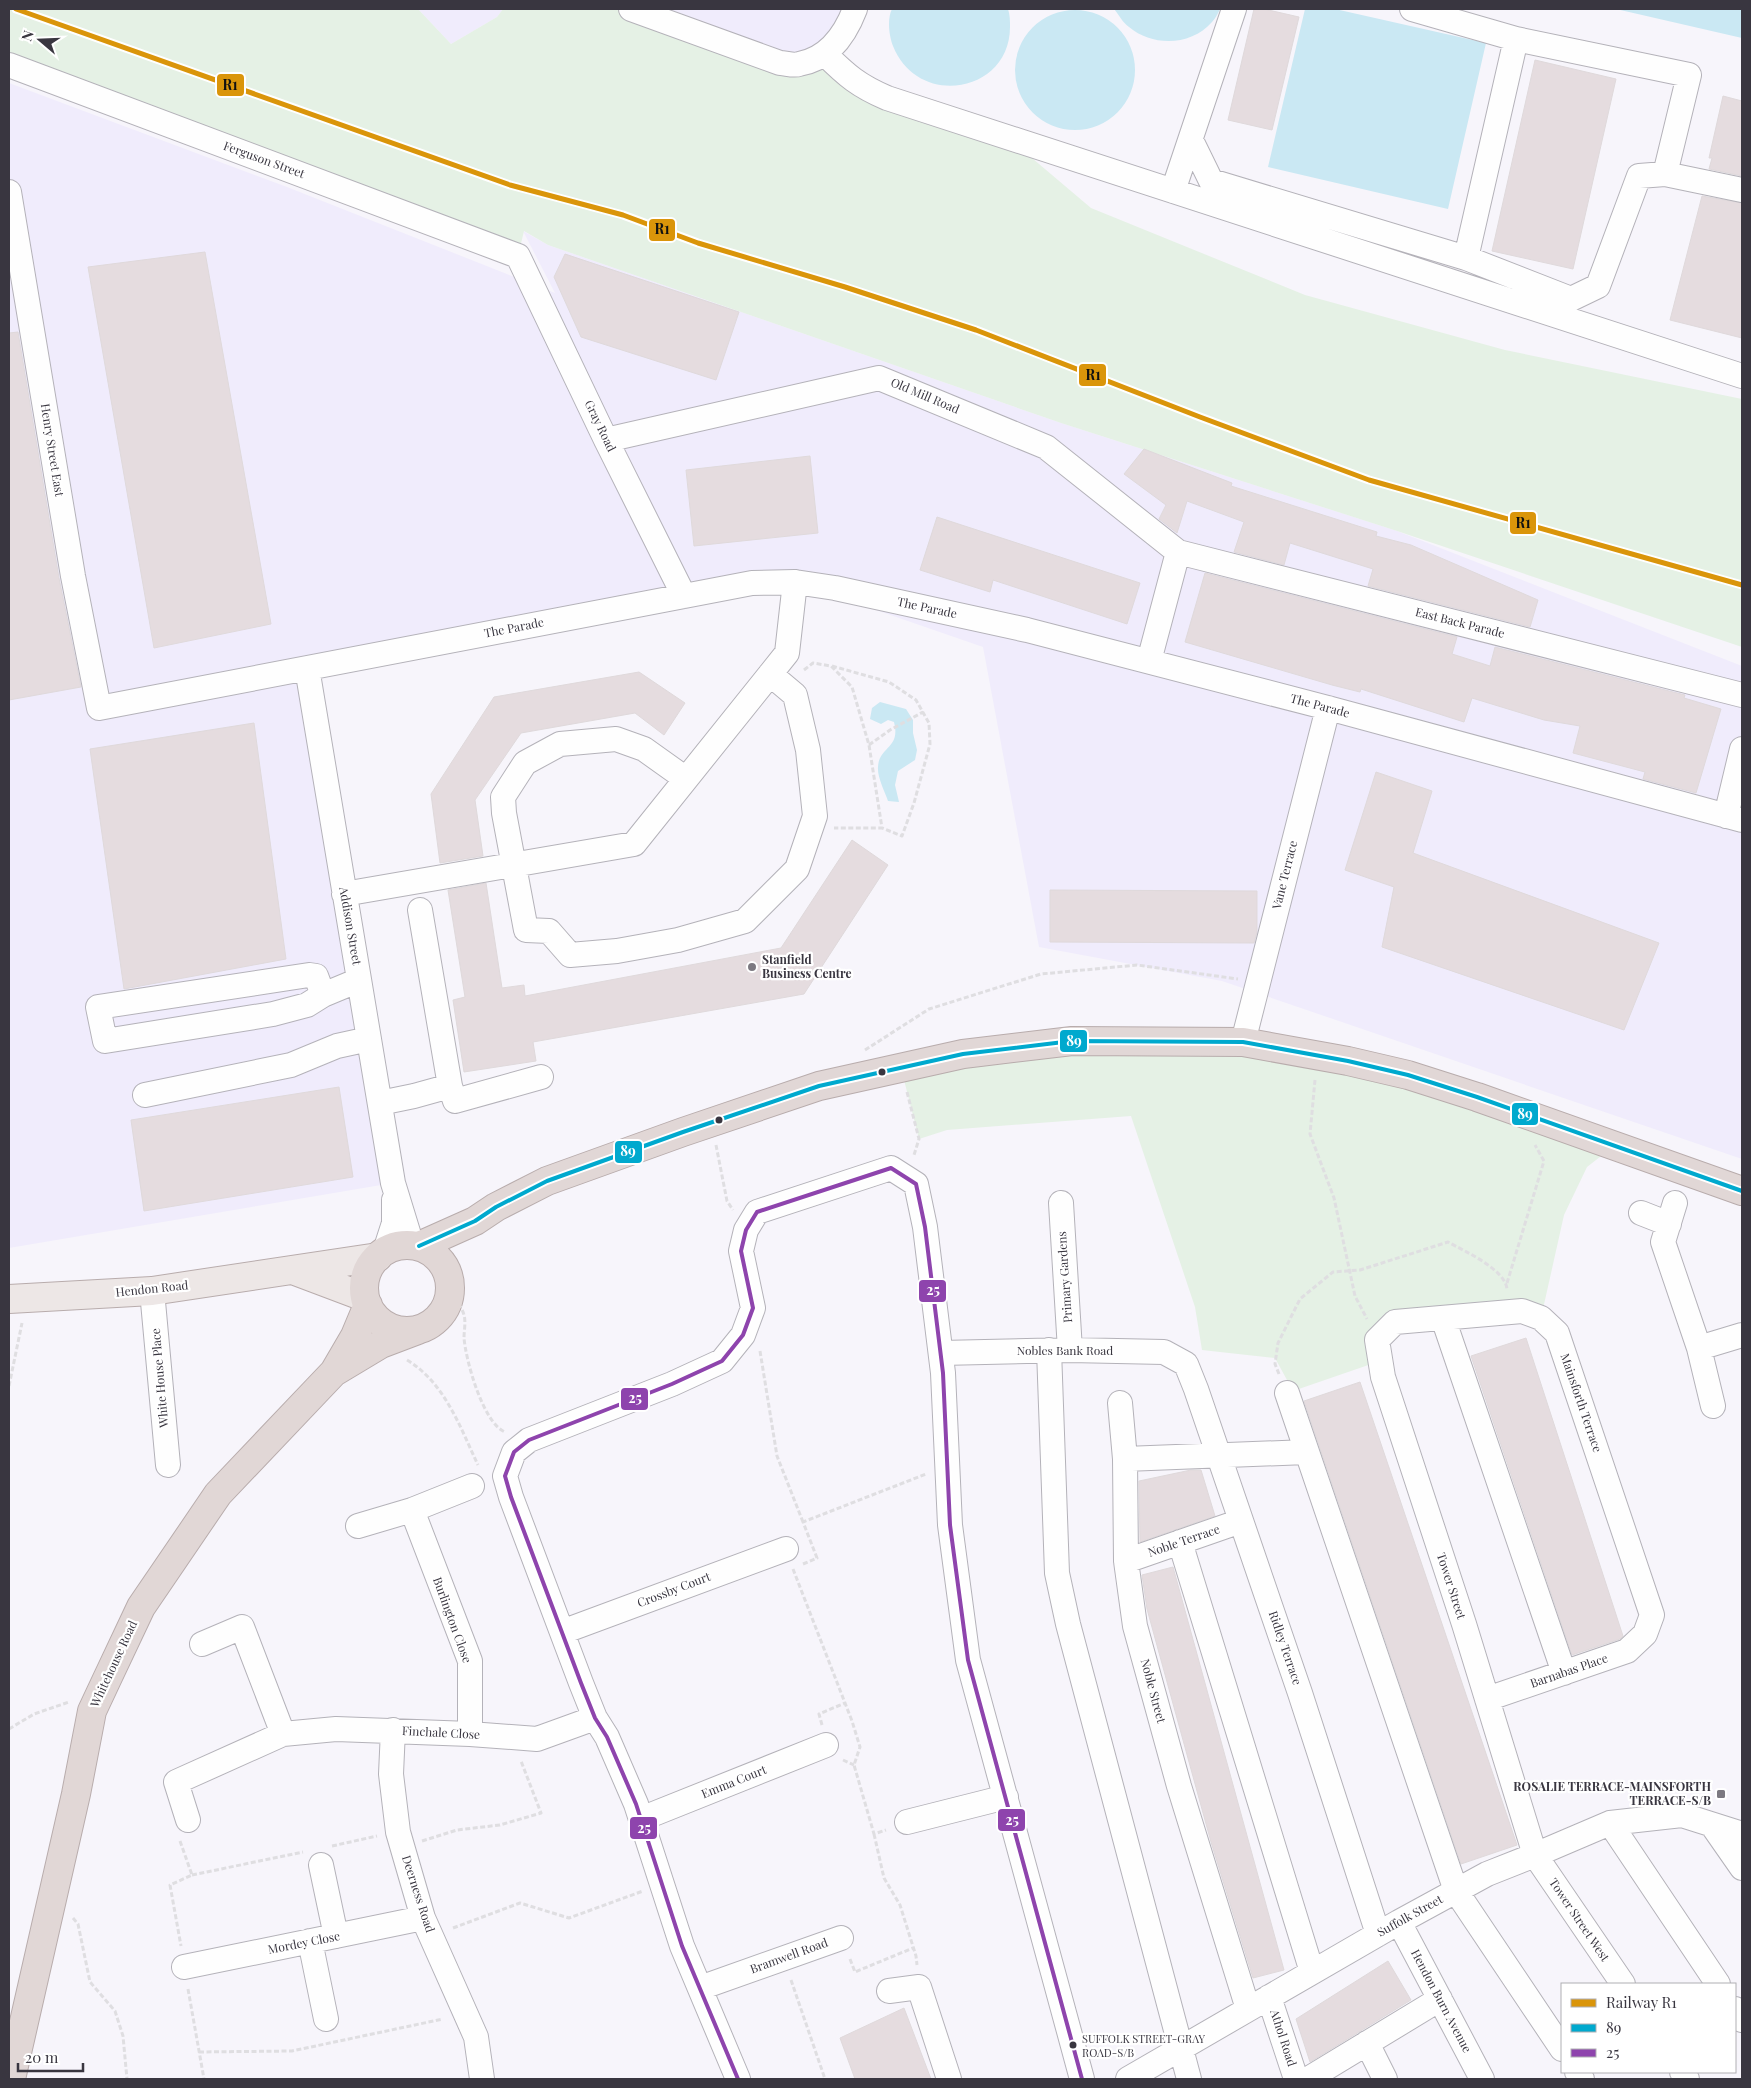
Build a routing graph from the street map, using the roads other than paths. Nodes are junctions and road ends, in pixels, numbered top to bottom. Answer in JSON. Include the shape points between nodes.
{"nodes":[{"id":1,"x":631,"y":9,"type":"edge"},
{"id":2,"x":855,"y":9,"type":"edge"},
{"id":3,"x":1234,"y":9,"type":"edge"},
{"id":4,"x":1412,"y":9,"type":"edge"},
{"id":5,"x":1516,"y":38,"type":"junction"},
{"id":6,"x":825,"y":54,"type":"junction"},
{"id":7,"x":9,"y":65,"type":"edge"},
{"id":8,"x":1191,"y":140,"type":"junction"},
{"id":9,"x":1665,"y":174,"type":"junction"},
{"id":10,"x":1742,"y":190,"type":"edge"},
{"id":11,"x":1173,"y":191,"type":"junction"},
{"id":12,"x":9,"y":192,"type":"edge"},
{"id":13,"x":518,"y":256,"type":"joint"},
{"id":14,"x":1466,"y":258,"type":"junction"},
{"id":15,"x":1742,"y":376,"type":"edge"},
{"id":16,"x":606,"y":440,"type":"junction"},
{"id":17,"x":1178,"y":552,"type":"junction"},
{"id":18,"x":795,"y":582,"type":"junction"},
{"id":19,"x":684,"y":596,"type":"junction"},
{"id":20,"x":1150,"y":661,"type":"junction"},
{"id":21,"x":307,"y":668,"type":"junction"},
{"id":22,"x":778,"y":681,"type":"junction"},
{"id":23,"x":1742,"y":695,"type":"edge"},
{"id":24,"x":99,"y":708,"type":"joint"},
{"id":25,"x":1328,"y":708,"type":"junction"},
{"id":26,"x":1742,"y":749,"type":"edge"},
{"id":27,"x":686,"y":779,"type":"junction"},
{"id":28,"x":1734,"y":818,"type":"edge"},
{"id":29,"x":514,"y":864,"type":"junction"},
{"id":30,"x":344,"y":894,"type":"junction"},
{"id":31,"x":420,"y":910,"type":"dead end"},
{"id":32,"x":359,"y":980,"type":"junction"},
{"id":33,"x":323,"y":995,"type":"junction"},
{"id":34,"x":369,"y":1039,"type":"junction"},
{"id":35,"x":1243,"y":1042,"type":"junction"},
{"id":36,"x":541,"y":1077,"type":"dead end"},
{"id":37,"x":450,"y":1086,"type":"junction"},
{"id":38,"x":145,"y":1095,"type":"dead end"},
{"id":39,"x":380,"y":1103,"type":"junction"},
{"id":40,"x":393,"y":1184,"type":"junction"},
{"id":41,"x":1742,"y":1192,"type":"edge"},
{"id":42,"x":1061,"y":1203,"type":"dead end"},
{"id":43,"x":1641,"y":1213,"type":"dead end"},
{"id":44,"x":475,"y":1221,"type":"junction"},
{"id":45,"x":416,"y":1245,"type":"junction"},
{"id":46,"x":382,"y":1254,"type":"junction"},
{"id":47,"x":295,"y":1271,"type":"junction"},
{"id":48,"x":152,"y":1291,"type":"junction"},
{"id":49,"x":450,"y":1291,"type":"junction"},
{"id":50,"x":18,"y":1299,"type":"edge"},
{"id":51,"x":366,"y":1301,"type":"junction"},
{"id":52,"x":1443,"y":1318,"type":"junction"},
{"id":53,"x":423,"y":1328,"type":"junction"},
{"id":54,"x":1742,"y":1335,"type":"edge"},
{"id":55,"x":1377,"y":1340,"type":"joint"},
{"id":56,"x":1699,"y":1348,"type":"junction"},
{"id":57,"x":1059,"y":1350,"type":"junction"},
{"id":58,"x":941,"y":1353,"type":"junction"},
{"id":59,"x":1186,"y":1364,"type":"joint"},
{"id":60,"x":334,"y":1372,"type":"junction"},
{"id":61,"x":1288,"y":1393,"type":"road end"},
{"id":62,"x":1120,"y":1403,"type":"dead end"},
{"id":63,"x":1714,"y":1406,"type":"dead end"},
{"id":64,"x":1307,"y":1452,"type":"junction"},
{"id":65,"x":1219,"y":1456,"type":"junction"},
{"id":66,"x":1125,"y":1459,"type":"junction"},
{"id":67,"x":168,"y":1465,"type":"dead end"},
{"id":68,"x":477,"y":1480,"type":"road end"},
{"id":69,"x":412,"y":1510,"type":"junction"},
{"id":70,"x":1241,"y":1521,"type":"junction"},
{"id":71,"x":358,"y":1526,"type":"dead end"},
{"id":72,"x":1180,"y":1542,"type":"junction"},
{"id":73,"x":789,"y":1558,"type":"road end"},
{"id":74,"x":1126,"y":1561,"type":"junction"},
{"id":75,"x":562,"y":1632,"type":"junction"},
{"id":76,"x":1645,"y":1634,"type":"joint"},
{"id":77,"x":202,"y":1644,"type":"dead end"},
{"id":78,"x":1564,"y":1673,"type":"junction"},
{"id":79,"x":1487,"y":1699,"type":"junction"},
{"id":80,"x":596,"y":1718,"type":"junction"},
{"id":81,"x":392,"y":1730,"type":"junction"},
{"id":82,"x":282,"y":1734,"type":"junction"},
{"id":83,"x":470,"y":1734,"type":"junction"},
{"id":84,"x":826,"y":1745,"type":"dead end"},
{"id":85,"x":1006,"y":1796,"type":"junction"},
{"id":86,"x":641,"y":1819,"type":"junction"},
{"id":87,"x":188,"y":1820,"type":"dead end"},
{"id":88,"x":907,"y":1822,"type":"road end"},
{"id":89,"x":1610,"y":1822,"type":"junction"},
{"id":90,"x":1712,"y":1824,"type":"junction"},
{"id":91,"x":1742,"y":1834,"type":"edge"},
{"id":92,"x":316,"y":1855,"type":"road end"},
{"id":93,"x":1536,"y":1855,"type":"junction"},
{"id":94,"x":1742,"y":1868,"type":"edge"},
{"id":95,"x":1456,"y":1891,"type":"junction"},
{"id":96,"x":1399,"y":1922,"type":"junction"},
{"id":97,"x":427,"y":1927,"type":"junction"},
{"id":98,"x":1378,"y":1934,"type":"junction"},
{"id":99,"x":336,"y":1936,"type":"junction"},
{"id":100,"x":840,"y":1938,"type":"road end"},
{"id":101,"x":310,"y":1942,"type":"junction"},
{"id":102,"x":184,"y":1967,"type":"dead end"},
{"id":103,"x":1312,"y":1972,"type":"junction"},
{"id":104,"x":1622,"y":1983,"type":"edge"},
{"id":105,"x":1717,"y":1983,"type":"edge"},
{"id":106,"x":700,"y":1988,"type":"junction"},
{"id":107,"x":889,"y":1991,"type":"dead end"},
{"id":108,"x":1269,"y":1996,"type":"junction"},
{"id":109,"x":1440,"y":1999,"type":"junction"},
{"id":110,"x":1248,"y":2009,"type":"junction"},
{"id":111,"x":326,"y":2019,"type":"dead end"},
{"id":112,"x":1367,"y":2043,"type":"junction"},
{"id":113,"x":1561,"y":2048,"type":"edge"},
{"id":114,"x":1181,"y":2049,"type":"junction"},
{"id":115,"x":11,"y":2079,"type":"edge"},
{"id":116,"x":482,"y":2079,"type":"edge"},
{"id":117,"x":738,"y":2079,"type":"edge"},
{"id":118,"x":949,"y":2079,"type":"edge"},
{"id":119,"x":1082,"y":2079,"type":"edge"},
{"id":120,"x":1128,"y":2079,"type":"edge"},
{"id":121,"x":1189,"y":2079,"type":"edge"},
{"id":122,"x":1296,"y":2079,"type":"edge"},
{"id":123,"x":1308,"y":2079,"type":"edge"},
{"id":124,"x":1385,"y":2079,"type":"edge"},
{"id":125,"x":1482,"y":2079,"type":"edge"}],
"edges":[{"from":1,"to":6,"type":"street","via":[[780,63],[798,65]]},
{"from":2,"to":6,"type":"street","via":[[839,40]]},
{"from":3,"to":8,"type":"street"},
{"from":4,"to":5,"type":"street"},
{"from":5,"to":9,"type":"street","via":[[1689,75]]},
{"from":5,"to":14,"type":"street"},
{"from":6,"to":11,"type":"street","via":[[849,78],[887,98]]},
{"from":7,"to":13,"type":"street","name":"Ferguson Street"},
{"from":8,"to":11,"type":"street"},
{"from":8,"to":14,"type":"street","via":[[1210,182]]},
{"from":9,"to":10,"type":"street"},
{"from":9,"to":14,"type":"street","via":[[1639,176],[1598,286],[1571,299]]},
{"from":11,"to":15,"type":"street"},
{"from":12,"to":24,"type":"street","name":"Henry Street East","via":[[73,576]]},
{"from":13,"to":16,"type":"street","name":"Gray Road"},
{"from":16,"to":17,"type":"street","name":"Old Mill Road","via":[[880,378],[1046,446]]},
{"from":16,"to":19,"type":"street","name":"Gray Road"},
{"from":17,"to":20,"type":"street"},
{"from":17,"to":23,"type":"street","name":"East Back Parade"},
{"from":18,"to":19,"type":"street","name":"The Parade","via":[[752,583]]},
{"from":18,"to":20,"type":"street","name":"The Parade","via":[[1027,630]]},
{"from":18,"to":22,"type":"street","via":[[787,654]]},
{"from":19,"to":21,"type":"street","name":"The Parade"},
{"from":20,"to":25,"type":"street","name":"The Parade"},
{"from":21,"to":24,"type":"street","name":"The Parade"},
{"from":21,"to":30,"type":"street","name":"Addison Street"},
{"from":22,"to":27,"type":"street"},
{"from":22,"to":29,"type":"street","via":[[796,695],[808,750],[816,816],[797,869],[744,921],[678,940],[618,951],[570,955],[549,931],[526,930]]},
{"from":25,"to":28,"type":"street","name":"The Parade"},
{"from":25,"to":35,"type":"street","name":"Vane Terrace"},
{"from":26,"to":28,"type":"street"},
{"from":27,"to":29,"type":"street","via":[[634,844]]},
{"from":27,"to":29,"type":"street","via":[[644,749],[616,739],[560,744],[525,763],[503,797]]},
{"from":29,"to":30,"type":"street"},
{"from":30,"to":32,"type":"street","name":"Addison Street"},
{"from":31,"to":37,"type":"street"},
{"from":32,"to":33,"type":"street"},
{"from":32,"to":34,"type":"street","name":"Addison Street"},
{"from":33,"to":33,"type":"street","via":[[307,1005],[274,1014],[105,1041],[98,1007],[309,975],[316,976]]},
{"from":34,"to":38,"type":"street","via":[[337,1046],[291,1065]]},
{"from":34,"to":39,"type":"street","name":"Addison Street"},
{"from":35,"to":41,"type":"highway","via":[[1408,1075]]},
{"from":35,"to":44,"type":"highway","via":[[1072,1041],[963,1054],[819,1086],[547,1181]]},
{"from":36,"to":37,"type":"street","via":[[455,1100]]},
{"from":37,"to":39,"type":"street"},
{"from":39,"to":40,"type":"street","name":"Addison Street"},
{"from":40,"to":45,"type":"street"},
{"from":40,"to":46,"type":"street","via":[[394,1223]]},
{"from":42,"to":57,"type":"street","name":"Primary Gardens"},
{"from":43,"to":56,"type":"street","via":[[1672,1213],[1663,1242]]},
{"from":44,"to":45,"type":"highway"},
{"from":44,"to":49,"type":"highway","via":[[459,1251]]},
{"from":45,"to":46,"type":"highway","via":[[396,1246]]},
{"from":45,"to":49,"type":"highway","via":[[433,1253],[443,1264],[449,1277]]},
{"from":46,"to":47,"type":"main road","name":"Hendon Road"},
{"from":46,"to":51,"type":"highway","via":[[369,1268],[365,1280]]},
{"from":47,"to":48,"type":"main road","name":"Hendon Road"},
{"from":47,"to":51,"type":"main road","name":"Hendon Road"},
{"from":48,"to":50,"type":"main road","name":"Hendon Road"},
{"from":48,"to":67,"type":"street","name":"White House Place"},
{"from":49,"to":53,"type":"highway","via":[[448,1304],[441,1314]]},
{"from":51,"to":53,"type":"highway","via":[[375,1316],[391,1327],[410,1331]]},
{"from":51,"to":60,"type":"highway","name":"Whitehouse Road","via":[[355,1336]]},
{"from":52,"to":55,"type":"street","name":"Mainsforth Terrace","via":[[1395,1322]]},
{"from":52,"to":76,"type":"street","name":"Mainsforth Terrace","via":[[1522,1311],[1541,1318],[1557,1333],[1652,1615]]},
{"from":52,"to":78,"type":"street"},
{"from":53,"to":60,"type":"highway","name":"Whitehouse Road","via":[[381,1344]]},
{"from":54,"to":56,"type":"street"},
{"from":55,"to":79,"type":"street","name":"Tower Street","via":[[1383,1377]]},
{"from":56,"to":63,"type":"street"},
{"from":57,"to":58,"type":"street","name":"Nobles Bank Road"},
{"from":57,"to":59,"type":"street","name":"Nobles Bank Road","via":[[1164,1352]]},
{"from":57,"to":114,"type":"street","name":"Primary Gardens","via":[[1057,1573]]},
{"from":58,"to":75,"type":"street","via":[[925,1227],[911,1180],[891,1168],[757,1212],[746,1230],[741,1251],[753,1308],[743,1335],[722,1361],[530,1440],[514,1452],[505,1476]]},
{"from":58,"to":85,"type":"street","via":[[950,1525],[968,1660]]},
{"from":59,"to":65,"type":"street","name":"Ridley Terrace"},
{"from":60,"to":115,"type":"highway","name":"Whitehouse Road","via":[[218,1494],[141,1607],[92,1711]]},
{"from":61,"to":64,"type":"street"},
{"from":62,"to":66,"type":"street","name":"Noble Street"},
{"from":64,"to":65,"type":"street"},
{"from":64,"to":95,"type":"street"},
{"from":65,"to":66,"type":"street"},
{"from":65,"to":70,"type":"street","name":"Ridley Terrace"},
{"from":66,"to":74,"type":"street","name":"Noble Street"},
{"from":68,"to":69,"type":"street"},
{"from":69,"to":71,"type":"street"},
{"from":69,"to":83,"type":"street","name":"Burlington Close","via":[[470,1661]]},
{"from":70,"to":72,"type":"street","name":"Noble Terrace"},
{"from":70,"to":98,"type":"street","name":"Ridley Terrace"},
{"from":72,"to":74,"type":"street","name":"Noble Terrace"},
{"from":72,"to":103,"type":"street"},
{"from":73,"to":75,"type":"street","name":"Crossby Court"},
{"from":74,"to":110,"type":"street","name":"Noble Street","via":[[1135,1626],[1179,1786]]},
{"from":75,"to":80,"type":"street"},
{"from":76,"to":78,"type":"street","name":"Barnabas Place","via":[[1627,1652]]},
{"from":77,"to":82,"type":"street","via":[[242,1627]]},
{"from":78,"to":79,"type":"street","name":"Barnabas Place"},
{"from":79,"to":93,"type":"street","name":"Tower Street"},
{"from":80,"to":83,"type":"street","name":"Finchale Close","via":[[537,1739]]},
{"from":80,"to":86,"type":"street"},
{"from":81,"to":82,"type":"street","name":"Finchale Close","via":[[336,1729]]},
{"from":81,"to":83,"type":"street","name":"Finchale Close"},
{"from":81,"to":97,"type":"street","name":"Deerness Road","via":[[391,1774],[400,1839]]},
{"from":82,"to":87,"type":"street","name":"Finchale Close","via":[[176,1782]]},
{"from":84,"to":86,"type":"street","name":"Emma Court"},
{"from":85,"to":88,"type":"street"},
{"from":85,"to":119,"type":"street"},
{"from":86,"to":106,"type":"street","via":[[682,1946]]},
{"from":89,"to":90,"type":"street","name":"Suffolk Street","via":[[1682,1815]]},
{"from":89,"to":93,"type":"street","name":"Suffolk Street"},
{"from":89,"to":105,"type":"street"},
{"from":90,"to":91,"type":"street","name":"Suffolk Street"},
{"from":90,"to":94,"type":"street"},
{"from":92,"to":99,"type":"street"},
{"from":93,"to":95,"type":"street","name":"Suffolk Street","via":[[1487,1874]]},
{"from":93,"to":104,"type":"street","name":"Tower Street West"},
{"from":95,"to":96,"type":"street","name":"Suffolk Street"},
{"from":95,"to":113,"type":"street"},
{"from":96,"to":98,"type":"street","name":"Suffolk Street"},
{"from":96,"to":109,"type":"street","name":"Hendon Burn Avenue"},
{"from":97,"to":99,"type":"street","name":"Mordey Close"},
{"from":97,"to":116,"type":"street","name":"Deerness Road","via":[[476,2037]]},
{"from":98,"to":103,"type":"street","name":"Suffolk Street"},
{"from":99,"to":101,"type":"street","name":"Mordey Close"},
{"from":100,"to":106,"type":"street","name":"Bramwell Road"},
{"from":101,"to":102,"type":"street","name":"Mordey Close"},
{"from":101,"to":111,"type":"street"},
{"from":103,"to":108,"type":"street","name":"Suffolk Street"},
{"from":106,"to":117,"type":"street"},
{"from":107,"to":118,"type":"street","via":[[919,1987]]},
{"from":108,"to":110,"type":"street","name":"Suffolk Street"},
{"from":108,"to":122,"type":"street","name":"Athol Road"},
{"from":109,"to":112,"type":"street"},
{"from":109,"to":125,"type":"street","name":"Hendon Burn Avenue"},
{"from":110,"to":114,"type":"street","name":"Suffolk Street"},
{"from":112,"to":123,"type":"street"},
{"from":112,"to":124,"type":"street"},
{"from":114,"to":120,"type":"street","name":"Suffolk Street"},
{"from":114,"to":121,"type":"street","name":"Primary Gardens"}]}
